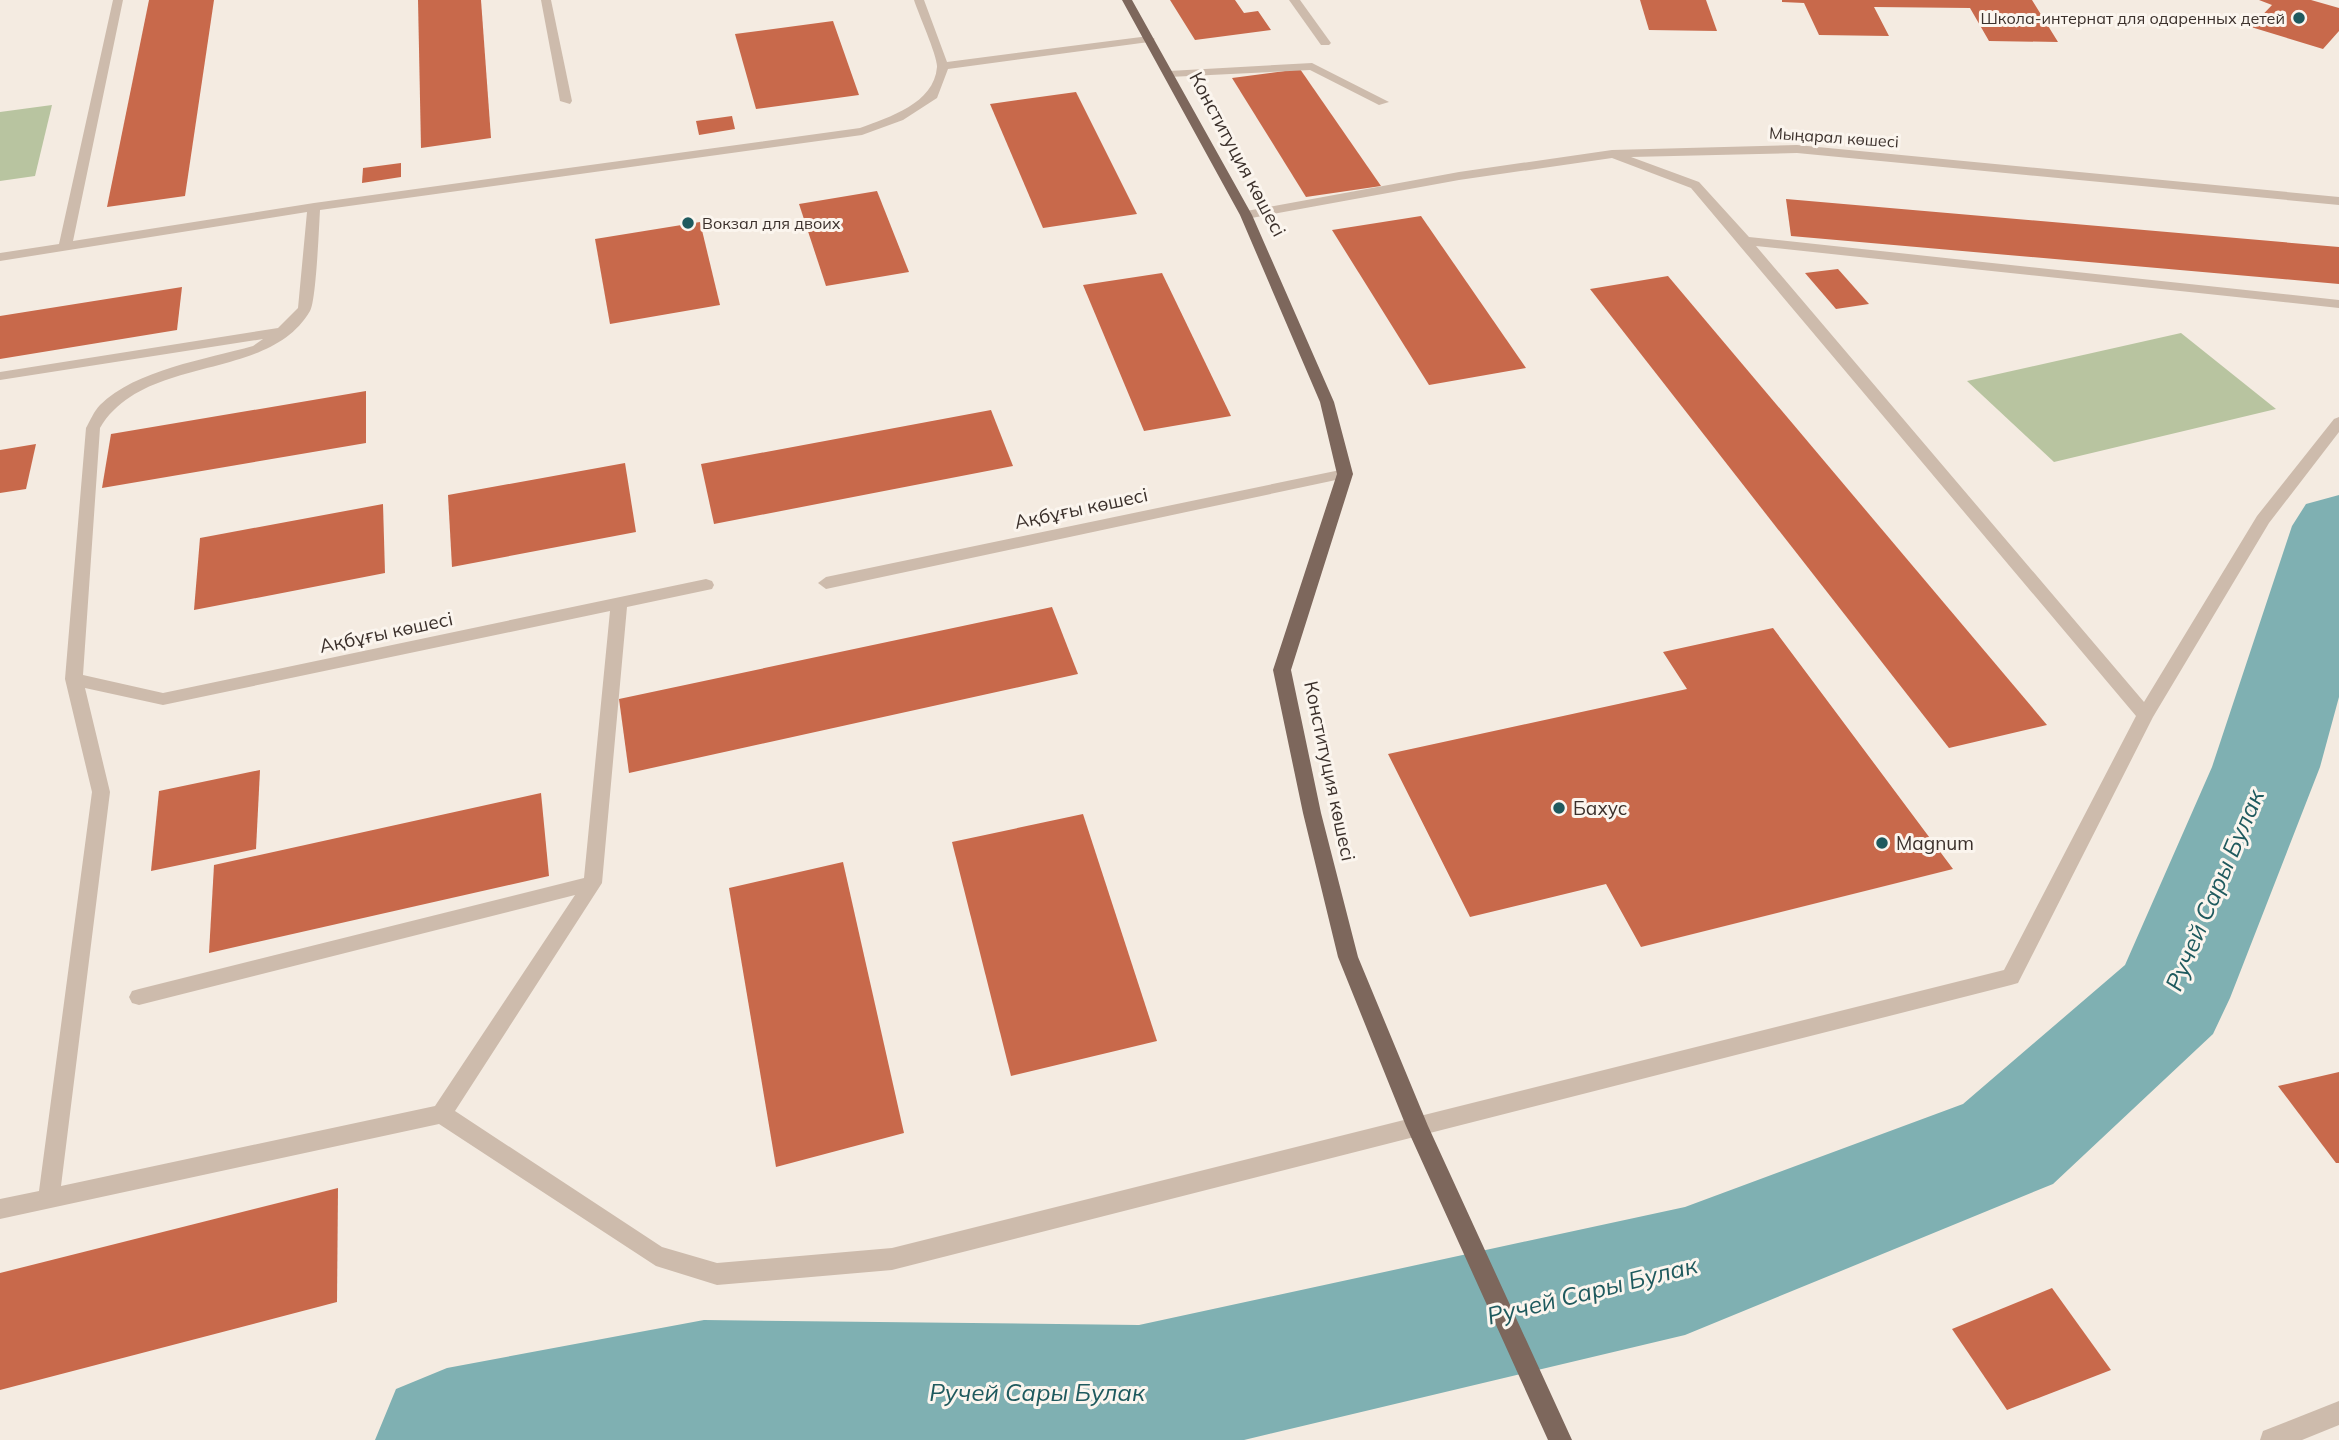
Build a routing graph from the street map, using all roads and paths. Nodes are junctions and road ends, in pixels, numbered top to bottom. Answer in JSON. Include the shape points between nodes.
{"nodes":[{"id":1,"x":118,"y":0,"type":"edge"},
{"id":2,"x":546,"y":0,"type":"edge"},
{"id":3,"x":919,"y":0,"type":"edge"},
{"id":4,"x":1126,"y":0,"type":"edge"},
{"id":5,"x":1294,"y":0,"type":"edge"},
{"id":6,"x":1149,"y":38,"type":"junction"},
{"id":7,"x":1325,"y":43,"type":"dead end"},
{"id":8,"x":943,"y":66,"type":"junction"},
{"id":9,"x":1168,"y":74,"type":"junction"},
{"id":10,"x":566,"y":101,"type":"dead end"},
{"id":11,"x":1383,"y":102,"type":"dead end"},
{"id":12,"x":1612,"y":154,"type":"junction"},
{"id":13,"x":2339,"y":201,"type":"edge"},
{"id":14,"x":314,"y":207,"type":"junction"},
{"id":15,"x":1246,"y":215,"type":"junction"},
{"id":16,"x":1745,"y":241,"type":"junction"},
{"id":17,"x":65,"y":246,"type":"junction"},
{"id":18,"x":0,"y":257,"type":"edge"},
{"id":19,"x":2339,"y":304,"type":"edge"},
{"id":20,"x":278,"y":332,"type":"junction"},
{"id":21,"x":0,"y":376,"type":"edge"},
{"id":22,"x":2339,"y":422,"type":"edge"},
{"id":23,"x":1345,"y":474,"type":"junction"},
{"id":24,"x":827,"y":583,"type":"dead end"},
{"id":25,"x":706,"y":585,"type":"dead end"},
{"id":26,"x":619,"y":605,"type":"junction"},
{"id":27,"x":74,"y":678,"type":"junction"},
{"id":28,"x":2145,"y":715,"type":"junction"},
{"id":29,"x":593,"y":883,"type":"junction"},
{"id":30,"x":139,"y":997,"type":"dead end"},
{"id":31,"x":442,"y":1114,"type":"junction"},
{"id":32,"x":1417,"y":1126,"type":"junction"},
{"id":33,"x":49,"y":1197,"type":"junction"},
{"id":34,"x":0,"y":1209,"type":"edge"},
{"id":35,"x":2339,"y":1413,"type":"edge"},
{"id":36,"x":1560,"y":1440,"type":"edge"},
{"id":37,"x":2272,"y":1440,"type":"edge"}],
"edges":[{"from":1,"to":17,"type":"street"},
{"from":2,"to":10,"type":"street"},
{"from":3,"to":8,"type":"street"},
{"from":4,"to":6,"type":"main road","name":"Конституция көшесі"},
{"from":5,"to":7,"type":"street"},
{"from":6,"to":8,"type":"street"},
{"from":6,"to":9,"type":"main road","name":"Конституция көшесі"},
{"from":8,"to":14,"type":"street","via":[[933,94],[899,117],[862,131]]},
{"from":9,"to":11,"type":"street","via":[[1312,66]]},
{"from":9,"to":15,"type":"main road","name":"Конституция көшесі"},
{"from":12,"to":13,"type":"street","name":"Мыңарал көшесі","via":[[1797,149]]},
{"from":12,"to":15,"type":"street","name":"Мыңарал көшесі"},
{"from":12,"to":16,"type":"street","via":[[1695,185]]},
{"from":14,"to":17,"type":"street"},
{"from":14,"to":20,"type":"street","via":[[305,309]]},
{"from":15,"to":23,"type":"main road","name":"Конституция көшесі","via":[[1327,402]]},
{"from":16,"to":19,"type":"street"},
{"from":16,"to":28,"type":"street"},
{"from":17,"to":18,"type":"street"},
{"from":20,"to":21,"type":"street"},
{"from":20,"to":27,"type":"street","via":[[258,349],[159,377],[132,390],[105,408],[93,428]]},
{"from":22,"to":28,"type":"street","via":[[2263,520]]},
{"from":23,"to":24,"type":"street","name":"Ақбұғы көшесі"},
{"from":23,"to":32,"type":"main road","name":"Конституция көшесі","via":[[1282,670],[1348,957]]},
{"from":25,"to":26,"type":"street","name":"Ақбұғы көшесі"},
{"from":26,"to":27,"type":"street","name":"Ақбұғы көшесі","via":[[163,699]]},
{"from":26,"to":29,"type":"street"},
{"from":27,"to":33,"type":"street","via":[[101,792]]},
{"from":28,"to":32,"type":"street","via":[[2011,977]]},
{"from":29,"to":30,"type":"street"},
{"from":29,"to":31,"type":"street"},
{"from":31,"to":32,"type":"street","via":[[656,1256],[717,1274],[891,1259]]},
{"from":31,"to":33,"type":"street"},
{"from":32,"to":36,"type":"main road","name":"Конституция көшесі"},
{"from":33,"to":34,"type":"street"},
{"from":35,"to":37,"type":"street"}]}
